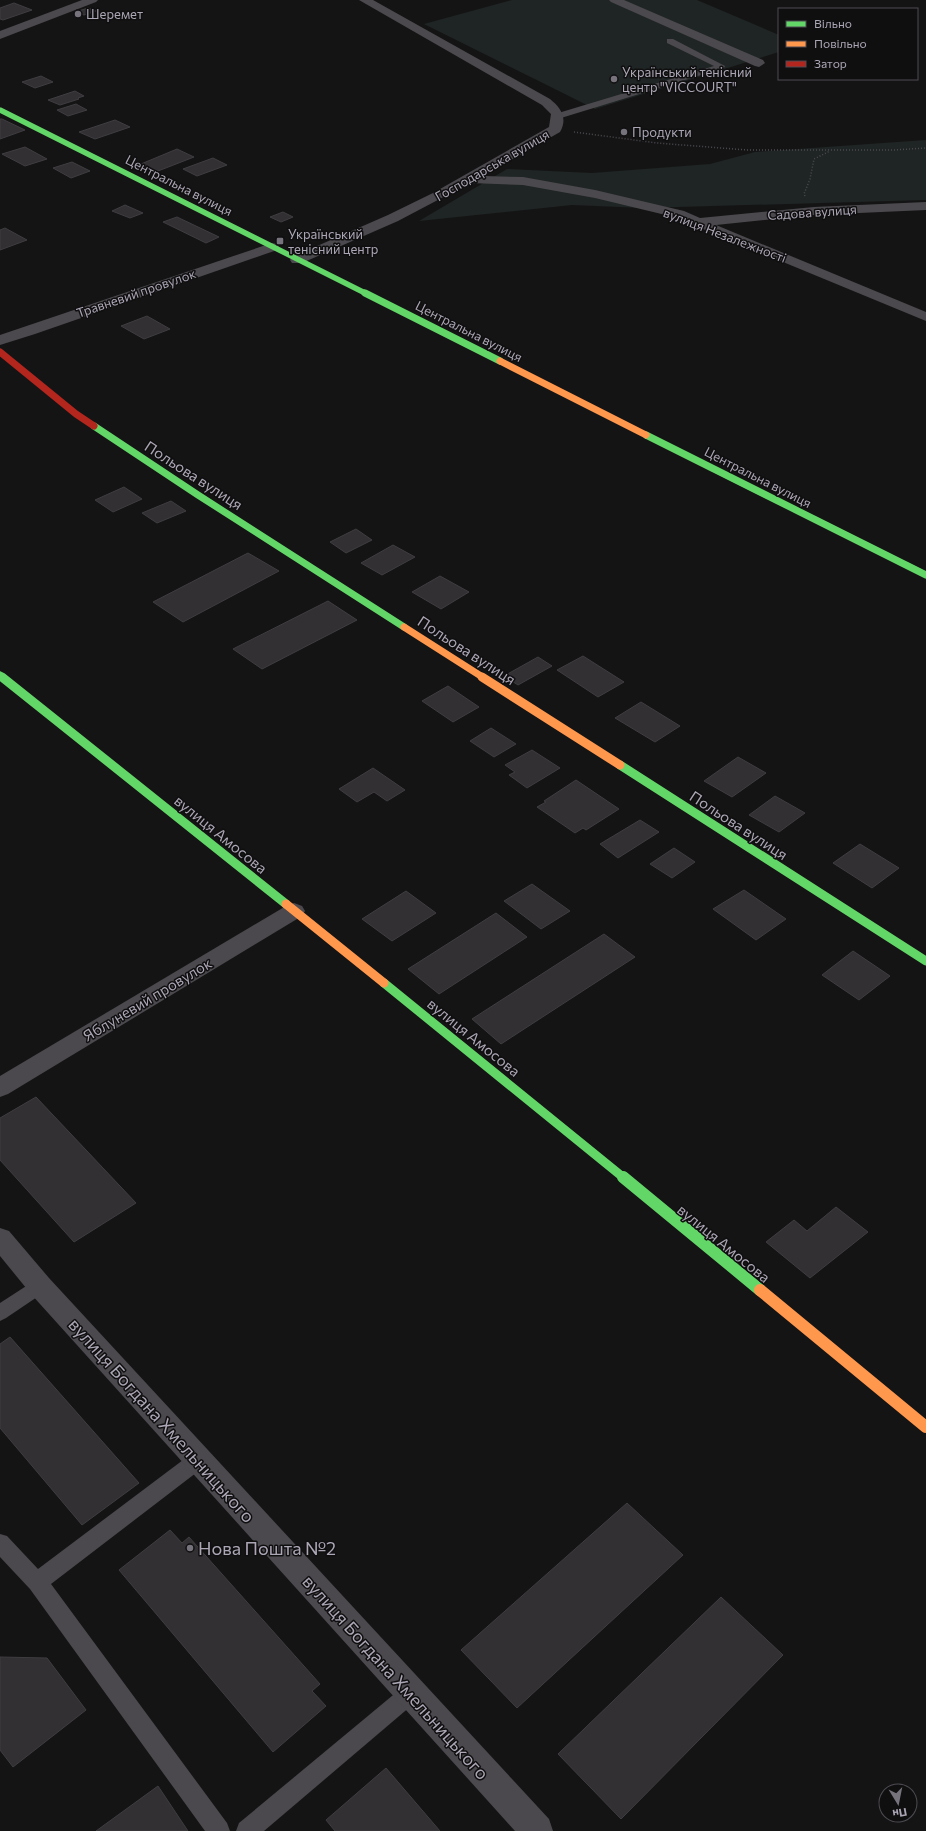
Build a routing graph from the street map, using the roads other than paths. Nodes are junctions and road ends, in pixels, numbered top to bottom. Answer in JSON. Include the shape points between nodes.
{"nodes":[{"id":1,"x":92,"y":0,"type":"edge"},
{"id":2,"x":365,"y":0,"type":"edge"},
{"id":3,"x":615,"y":0,"type":"edge"},
{"id":4,"x":0,"y":35,"type":"edge"},
{"id":5,"x":670,"y":41,"type":"dead end"},
{"id":6,"x":759,"y":63,"type":"dead end"},
{"id":7,"x":0,"y":110,"type":"edge"},
{"id":8,"x":558,"y":116,"type":"junction"},
{"id":9,"x":467,"y":179,"type":"junction"},
{"id":10,"x":926,"y":206,"type":"edge"},
{"id":11,"x":698,"y":222,"type":"junction"},
{"id":12,"x":272,"y":247,"type":"junction"},
{"id":13,"x":297,"y":260,"type":"junction"},
{"id":14,"x":926,"y":317,"type":"edge"},
{"id":15,"x":0,"y":340,"type":"edge"},
{"id":16,"x":0,"y":352,"type":"edge"},
{"id":17,"x":926,"y":575,"type":"edge"},
{"id":18,"x":0,"y":674,"type":"edge"},
{"id":19,"x":294,"y":911,"type":"junction"},
{"id":20,"x":926,"y":961,"type":"edge"},
{"id":21,"x":0,"y":1088,"type":"edge"},
{"id":22,"x":0,"y":1238,"type":"edge"},
{"id":23,"x":40,"y":1286,"type":"junction"},
{"id":24,"x":0,"y":1313,"type":"edge"},
{"id":25,"x":926,"y":1427,"type":"edge"},
{"id":26,"x":198,"y":1460,"type":"junction"},
{"id":27,"x":0,"y":1543,"type":"edge"},
{"id":28,"x":37,"y":1582,"type":"junction"},
{"id":29,"x":410,"y":1693,"type":"junction"},
{"id":30,"x":219,"y":1831,"type":"edge"},
{"id":31,"x":247,"y":1831,"type":"edge"},
{"id":32,"x":537,"y":1831,"type":"edge"}],
"edges":[{"from":1,"to":4,"type":"street"},
{"from":2,"to":8,"type":"street","name":"Господарська вулиця","via":[[546,102],[557,111]]},
{"from":3,"to":6,"type":"street"},
{"from":5,"to":8,"type":"lane","via":[[721,66]]},
{"from":7,"to":12,"type":"street","name":"Центральна вулиця"},
{"from":8,"to":9,"type":"street","name":"Господарська вулиця","via":[[555,129]]},
{"from":9,"to":11,"type":"street","name":"вулиця Незалежності","via":[[523,181],[595,194],[679,214]]},
{"from":9,"to":13,"type":"street","name":"Господарська вулиця","via":[[393,218]]},
{"from":10,"to":11,"type":"street","name":"Садова вулиця","via":[[814,211]]},
{"from":11,"to":14,"type":"street","name":"вулиця Незалежності"},
{"from":12,"to":13,"type":"street","name":"Центральна вулиця"},
{"from":12,"to":15,"type":"street","name":"Травневий провулок"},
{"from":13,"to":17,"type":"street","name":"Центральна вулиця"},
{"from":16,"to":20,"type":"street","name":"Польова вулиця","via":[[76,414],[198,495]]},
{"from":18,"to":19,"type":"street","name":"вулиця Амосова"},
{"from":19,"to":21,"type":"street","name":"Яблуневий провулок"},
{"from":19,"to":25,"type":"street","name":"вулиця Амосова","via":[[497,1074]]},
{"from":22,"to":23,"type":"street","name":"вулиця Богдана Хмельницького"},
{"from":23,"to":24,"type":"lane"},
{"from":23,"to":26,"type":"street","name":"вулиця Богдана Хмельницького"},
{"from":26,"to":28,"type":"lane"},
{"from":26,"to":29,"type":"street","name":"вулиця Богдана Хмельницького"},
{"from":27,"to":28,"type":"lane"},
{"from":28,"to":30,"type":"lane"},
{"from":29,"to":31,"type":"lane"},
{"from":29,"to":32,"type":"street","name":"вулиця Богдана Хмельницького"}]}
